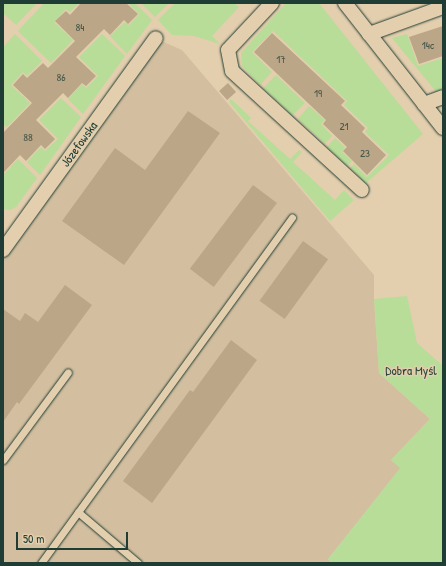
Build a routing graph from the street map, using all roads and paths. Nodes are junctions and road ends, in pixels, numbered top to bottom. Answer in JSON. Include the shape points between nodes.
{"nodes":[{"id":1,"x":272,"y":3,"type":"edge"},
{"id":2,"x":345,"y":3,"type":"edge"},
{"id":3,"x":443,"y":7,"type":"edge"},
{"id":4,"x":369,"y":34,"type":"junction"},
{"id":5,"x":156,"y":38,"type":"dead end"},
{"id":6,"x":443,"y":97,"type":"edge"},
{"id":7,"x":424,"y":104,"type":"junction"},
{"id":8,"x":443,"y":128,"type":"edge"},
{"id":9,"x":362,"y":190,"type":"dead end"},
{"id":10,"x":292,"y":217,"type":"dead end"},
{"id":11,"x":5,"y":243,"type":"edge"},
{"id":12,"x":68,"y":372,"type":"dead end"},
{"id":13,"x":3,"y":460,"type":"edge"},
{"id":14,"x":78,"y":512,"type":"junction"},
{"id":15,"x":41,"y":563,"type":"edge"},
{"id":16,"x":138,"y":563,"type":"edge"}],
"edges":[{"from":1,"to":9,"type":"street","via":[[228,50],[232,70]]},
{"from":2,"to":4,"type":"street"},
{"from":3,"to":4,"type":"street"},
{"from":4,"to":7,"type":"street"},
{"from":5,"to":11,"type":"street","name":"Józefowska"},
{"from":6,"to":7,"type":"street"},
{"from":7,"to":8,"type":"street"},
{"from":10,"to":14,"type":"lane"},
{"from":12,"to":13,"type":"lane"},
{"from":14,"to":15,"type":"lane"},
{"from":14,"to":16,"type":"lane"}]}
